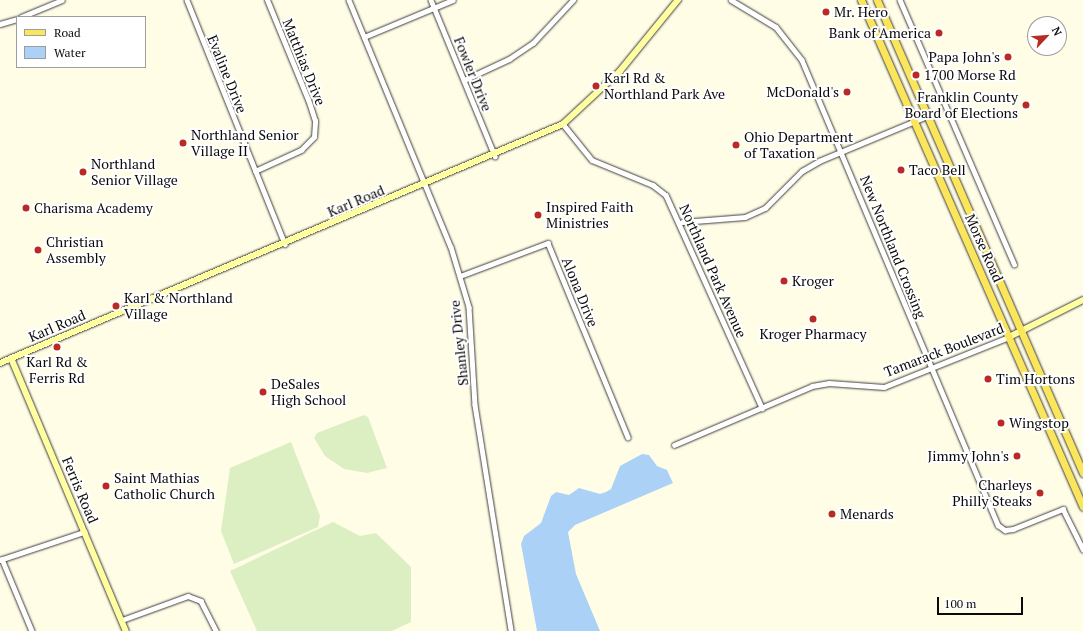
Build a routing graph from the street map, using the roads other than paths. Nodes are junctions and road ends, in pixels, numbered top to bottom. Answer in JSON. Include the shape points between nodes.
{"nodes":[{"id":1,"x":62,"y":0,"type":"edge"},
{"id":2,"x":187,"y":0,"type":"edge"},
{"id":3,"x":267,"y":0,"type":"edge"},
{"id":4,"x":349,"y":0,"type":"edge"},
{"id":5,"x":431,"y":0,"type":"edge"},
{"id":6,"x":453,"y":0,"type":"edge"},
{"id":7,"x":572,"y":0,"type":"edge"},
{"id":8,"x":678,"y":0,"type":"edge"},
{"id":9,"x":731,"y":0,"type":"edge"},
{"id":10,"x":861,"y":0,"type":"edge"},
{"id":11,"x":877,"y":0,"type":"edge"},
{"id":12,"x":900,"y":0,"type":"edge"},
{"id":13,"x":434,"y":8,"type":"junction"},
{"id":14,"x":23,"y":16,"type":"edge"},
{"id":15,"x":16,"y":19,"type":"edge"},
{"id":16,"x":0,"y":24,"type":"edge"},
{"id":17,"x":364,"y":37,"type":"junction"},
{"id":18,"x":464,"y":80,"type":"junction"},
{"id":19,"x":926,"y":116,"type":"junction"},
{"id":20,"x":915,"y":121,"type":"junction"},
{"id":21,"x":563,"y":124,"type":"junction"},
{"id":22,"x":842,"y":152,"type":"junction"},
{"id":23,"x":495,"y":156,"type":"junction"},
{"id":24,"x":255,"y":170,"type":"junction"},
{"id":25,"x":425,"y":185,"type":"junction"},
{"id":26,"x":682,"y":222,"type":"junction"},
{"id":27,"x":285,"y":244,"type":"junction"},
{"id":28,"x":1014,"y":264,"type":"dead end"},
{"id":29,"x":460,"y":276,"type":"junction"},
{"id":30,"x":1083,"y":300,"type":"edge"},
{"id":31,"x":1020,"y":332,"type":"junction"},
{"id":32,"x":1009,"y":337,"type":"junction"},
{"id":33,"x":11,"y":358,"type":"junction"},
{"id":34,"x":0,"y":363,"type":"edge"},
{"id":35,"x":934,"y":369,"type":"junction"},
{"id":36,"x":762,"y":408,"type":"junction"},
{"id":37,"x":628,"y":437,"type":"dead end"},
{"id":38,"x":674,"y":445,"type":"dead end"},
{"id":39,"x":1083,"y":473,"type":"edge"},
{"id":40,"x":1083,"y":507,"type":"edge"},
{"id":41,"x":84,"y":532,"type":"junction"},
{"id":42,"x":1083,"y":549,"type":"edge"},
{"id":43,"x":1,"y":559,"type":"edge"},
{"id":44,"x":122,"y":620,"type":"junction"},
{"id":45,"x":32,"y":631,"type":"edge"},
{"id":46,"x":126,"y":631,"type":"edge"},
{"id":47,"x":216,"y":631,"type":"edge"},
{"id":48,"x":511,"y":631,"type":"edge"}],
"edges":[{"from":1,"to":14,"type":"street"},
{"from":2,"to":24,"type":"street","name":"Evaline Drive"},
{"from":3,"to":24,"type":"street","name":"Matthias Drive","via":[[308,100],[315,121],[314,137],[301,150]]},
{"from":4,"to":17,"type":"street","name":"Shanley Drive"},
{"from":5,"to":13,"type":"street","name":"Fowler Drive"},
{"from":6,"to":13,"type":"street"},
{"from":7,"to":18,"type":"street","via":[[533,43],[509,59]]},
{"from":8,"to":21,"type":"main road","name":"Karl Road","via":[[615,77]]},
{"from":9,"to":22,"type":"street","name":"New Northland Crossing","via":[[787,36],[802,60]]},
{"from":10,"to":20,"type":"main road","name":"Morse Road"},
{"from":11,"to":19,"type":"main road","name":"Morse Road"},
{"from":12,"to":28,"type":"street"},
{"from":13,"to":17,"type":"street"},
{"from":13,"to":18,"type":"street","name":"Fowler Drive"},
{"from":15,"to":16,"type":"street"},
{"from":17,"to":25,"type":"street","name":"Shanley Drive"},
{"from":18,"to":23,"type":"street","name":"Fowler Drive"},
{"from":19,"to":20,"type":"street"},
{"from":19,"to":31,"type":"main road","name":"Morse Road"},
{"from":20,"to":22,"type":"street"},
{"from":20,"to":32,"type":"main road","name":"Morse Road"},
{"from":21,"to":23,"type":"main road","name":"Karl Road"},
{"from":21,"to":26,"type":"street","name":"Northland Park Avenue","via":[[592,160],[653,184],[666,195]]},
{"from":22,"to":26,"type":"street","via":[[802,171],[765,208],[745,217]]},
{"from":22,"to":35,"type":"street","name":"New Northland Crossing","via":[[902,300]]},
{"from":23,"to":25,"type":"main road","name":"Karl Road"},
{"from":24,"to":27,"type":"street","name":"Evaline Drive"},
{"from":25,"to":27,"type":"main road","name":"Karl Road"},
{"from":25,"to":29,"type":"street","name":"Shanley Drive"},
{"from":26,"to":36,"type":"street","name":"Northland Park Avenue"},
{"from":27,"to":33,"type":"main road","name":"Karl Road"},
{"from":29,"to":37,"type":"street","name":"Alona Drive","via":[[548,243]]},
{"from":29,"to":48,"type":"street","name":"Shanley Drive","via":[[470,307],[475,405]]},
{"from":30,"to":31,"type":"main road","name":"Tamarack Boulevard"},
{"from":31,"to":32,"type":"main road","name":"Tamarack Boulevard"},
{"from":31,"to":39,"type":"main road","name":"Morse Road"},
{"from":32,"to":35,"type":"street","name":"Tamarack Boulevard"},
{"from":32,"to":40,"type":"main road","name":"Morse Road"},
{"from":33,"to":34,"type":"main road","name":"Karl Road"},
{"from":33,"to":41,"type":"main road","name":"Ferris Road"},
{"from":35,"to":36,"type":"street","name":"Tamarack Boulevard","via":[[884,386],[829,383],[812,386]]},
{"from":35,"to":42,"type":"street","name":"New Northland Crossing","via":[[998,525],[1005,530],[1063,508]]},
{"from":36,"to":38,"type":"street","name":"Tamarack Boulevard"},
{"from":41,"to":43,"type":"street"},
{"from":41,"to":44,"type":"main road","name":"Ferris Road"},
{"from":43,"to":45,"type":"street"},
{"from":44,"to":46,"type":"main road","name":"Ferris Road"},
{"from":44,"to":47,"type":"street","via":[[188,596],[201,601]]}]}
